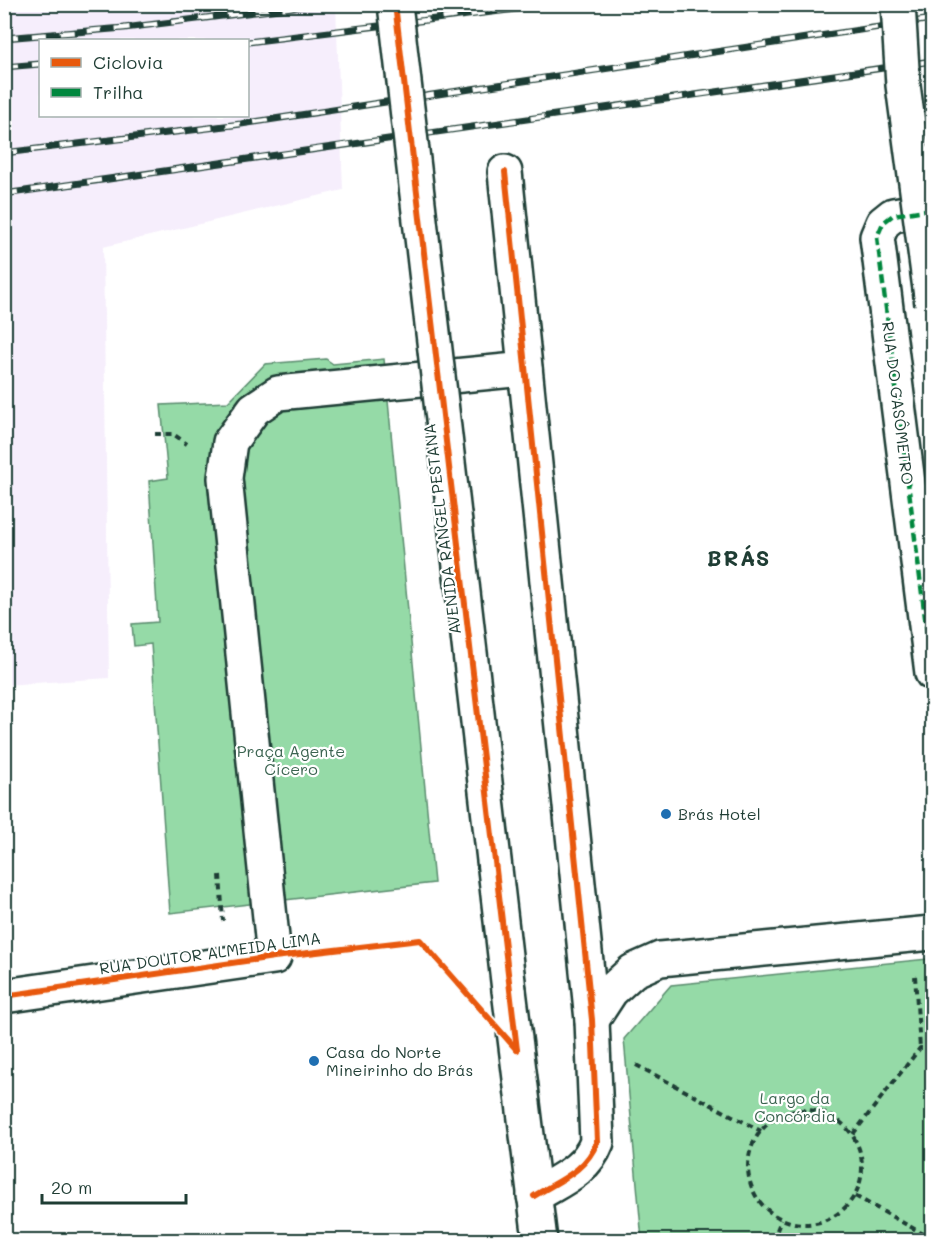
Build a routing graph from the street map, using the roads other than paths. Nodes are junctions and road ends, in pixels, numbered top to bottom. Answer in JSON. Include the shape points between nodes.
{"nodes":[{"id":1,"x":395,"y":4,"type":"edge"},
{"id":2,"x":898,"y":4,"type":"edge"},
{"id":3,"x":505,"y":172,"type":"dead end"},
{"id":4,"x":933,"y":209,"type":"edge"},
{"id":5,"x":933,"y":304,"type":"edge"},
{"id":6,"x":525,"y":369,"type":"junction"},
{"id":7,"x":933,"y":673,"type":"edge"},
{"id":8,"x":933,"y":933,"type":"edge"},
{"id":9,"x":4,"y":996,"type":"edge"},
{"id":10,"x":592,"y":1020,"type":"junction"},
{"id":11,"x":534,"y":1196,"type":"junction"},
{"id":12,"x":540,"y":1240,"type":"edge"}],
"edges":[{"from":1,"to":11,"type":"street","name":"AVENIDA RANGEL PESTANA","bridge":true},
{"from":2,"to":5,"type":"street","bridge":true,"via":[[903,85]]},
{"from":3,"to":6,"type":"street"},
{"from":4,"to":7,"type":"street","name":"RUA DO GASÔMETRO","via":[[893,214],[883,223],[877,237]]},
{"from":6,"to":9,"type":"street","name":"RUA DOUTOR ALMEIDA LIMA","via":[[278,393],[254,409],[230,442],[225,478],[274,957]]},
{"from":6,"to":10,"type":"street"},
{"from":8,"to":10,"type":"street","via":[[660,959],[633,971],[611,991]]},
{"from":10,"to":11,"type":"street","via":[[597,1142],[582,1167]]},
{"from":11,"to":12,"type":"street","name":"AVENIDA RANGEL PESTANA"}]}
